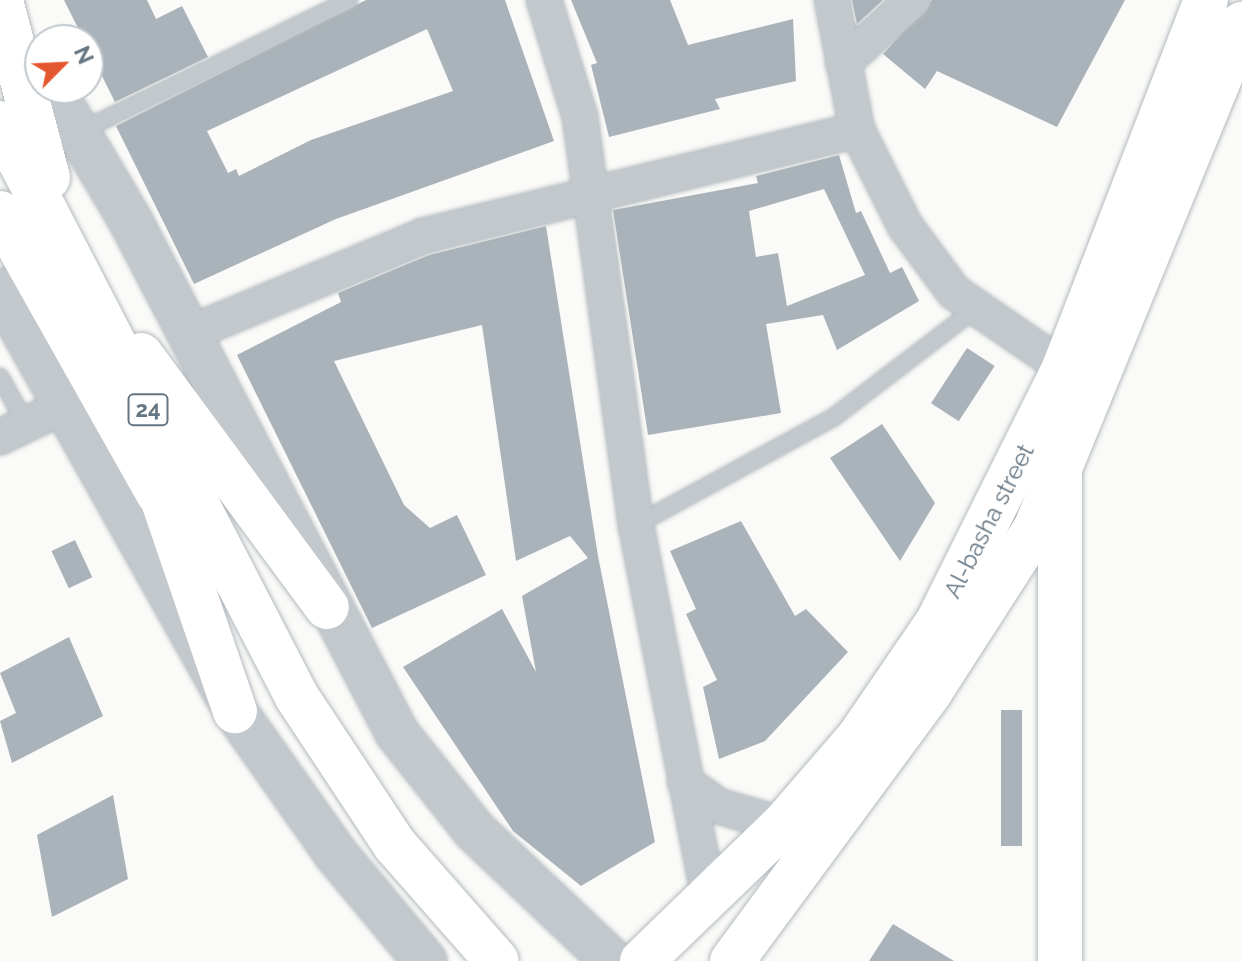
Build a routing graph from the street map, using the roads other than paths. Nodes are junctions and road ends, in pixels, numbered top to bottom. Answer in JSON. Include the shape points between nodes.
{"nodes":[{"id":1,"x":1,"y":0,"type":"edge"},
{"id":2,"x":349,"y":0,"type":"edge"},
{"id":3,"x":544,"y":0,"type":"edge"},
{"id":4,"x":832,"y":0,"type":"edge"},
{"id":5,"x":913,"y":0,"type":"edge"},
{"id":6,"x":1206,"y":0,"type":"edge"},
{"id":7,"x":1242,"y":24,"type":"edge"},
{"id":8,"x":24,"y":40,"type":"edge"},
{"id":9,"x":843,"y":63,"type":"junction"},
{"id":10,"x":61,"y":104,"type":"edge"},
{"id":11,"x":0,"y":123,"type":"edge"},
{"id":12,"x":857,"y":130,"type":"junction"},
{"id":13,"x":78,"y":132,"type":"junction"},
{"id":14,"x":590,"y":190,"type":"junction"},
{"id":15,"x":0,"y":213,"type":"edge"},
{"id":16,"x":0,"y":250,"type":"edge"},
{"id":17,"x":36,"y":278,"type":"edge"},
{"id":18,"x":93,"y":306,"type":"junction"},
{"id":19,"x":974,"y":310,"type":"junction"},
{"id":20,"x":188,"y":334,"type":"junction"},
{"id":21,"x":1084,"y":351,"type":"junction"},
{"id":22,"x":0,"y":377,"type":"edge"},
{"id":23,"x":64,"y":406,"type":"junction"},
{"id":24,"x":13,"y":431,"type":"edge"},
{"id":25,"x":1060,"y":467,"type":"junction"},
{"id":26,"x":164,"y":504,"type":"junction"},
{"id":27,"x":636,"y":525,"type":"junction"},
{"id":28,"x":327,"y":607,"type":"junction"},
{"id":29,"x":297,"y":697,"type":"junction"},
{"id":30,"x":235,"y":711,"type":"junction"},
{"id":31,"x":685,"y":782,"type":"junction"},
{"id":32,"x":783,"y":825,"type":"junction"},
{"id":33,"x":709,"y":897,"type":"junction"},
{"id":34,"x":425,"y":961,"type":"edge"},
{"id":35,"x":497,"y":961,"type":"edge"},
{"id":36,"x":612,"y":961,"type":"edge"},
{"id":37,"x":642,"y":961,"type":"edge"},
{"id":38,"x":732,"y":961,"type":"edge"},
{"id":39,"x":1060,"y":961,"type":"edge"}],
"edges":[{"from":1,"to":8,"type":"street"},
{"from":1,"to":17,"type":"main road"},
{"from":2,"to":13,"type":"lane"},
{"from":3,"to":14,"type":"street","via":[[573,87]]},
{"from":4,"to":9,"type":"street"},
{"from":5,"to":9,"type":"street"},
{"from":6,"to":21,"type":"main road","name":"Al-basha street"},
{"from":7,"to":21,"type":"main road"},
{"from":9,"to":12,"type":"street"},
{"from":10,"to":13,"type":"street"},
{"from":11,"to":17,"type":"main road","number":"24"},
{"from":12,"to":14,"type":"street"},
{"from":12,"to":19,"type":"street","via":[[929,263]]},
{"from":13,"to":20,"type":"street"},
{"from":14,"to":20,"type":"street","via":[[363,257]]},
{"from":14,"to":27,"type":"street"},
{"from":15,"to":17,"type":"main road","number":"24"},
{"from":16,"to":17,"type":"main road"},
{"from":17,"to":18,"type":"main road","number":"24"},
{"from":17,"to":23,"type":"street"},
{"from":17,"to":26,"type":"main road","number":"24"},
{"from":18,"to":28,"type":"main road","via":[[161,380]]},
{"from":18,"to":29,"type":"main road","number":"24"},
{"from":19,"to":21,"type":"street"},
{"from":19,"to":27,"type":"lane","via":[[834,417]]},
{"from":20,"to":28,"type":"street"},
{"from":21,"to":25,"type":"main road"},
{"from":21,"to":32,"type":"main road","name":"Al-basha street","via":[[938,621],[859,737]]},
{"from":22,"to":24,"type":"lane"},
{"from":23,"to":24,"type":"street"},
{"from":23,"to":30,"type":"street"},
{"from":25,"to":38,"type":"main road","via":[[1035,529],[985,611]]},
{"from":25,"to":39,"type":"main road"},
{"from":26,"to":29,"type":"main road","number":"24"},
{"from":26,"to":30,"type":"main road"},
{"from":27,"to":31,"type":"street"},
{"from":28,"to":36,"type":"street","via":[[433,784]]},
{"from":29,"to":35,"type":"main road","number":"24","via":[[395,845]]},
{"from":30,"to":34,"type":"street","via":[[335,853]]},
{"from":31,"to":32,"type":"street","via":[[718,806]]},
{"from":31,"to":33,"type":"street"},
{"from":32,"to":33,"type":"main road","name":"Al-basha street"},
{"from":33,"to":37,"type":"main road","name":"Al-basha street"}]}
